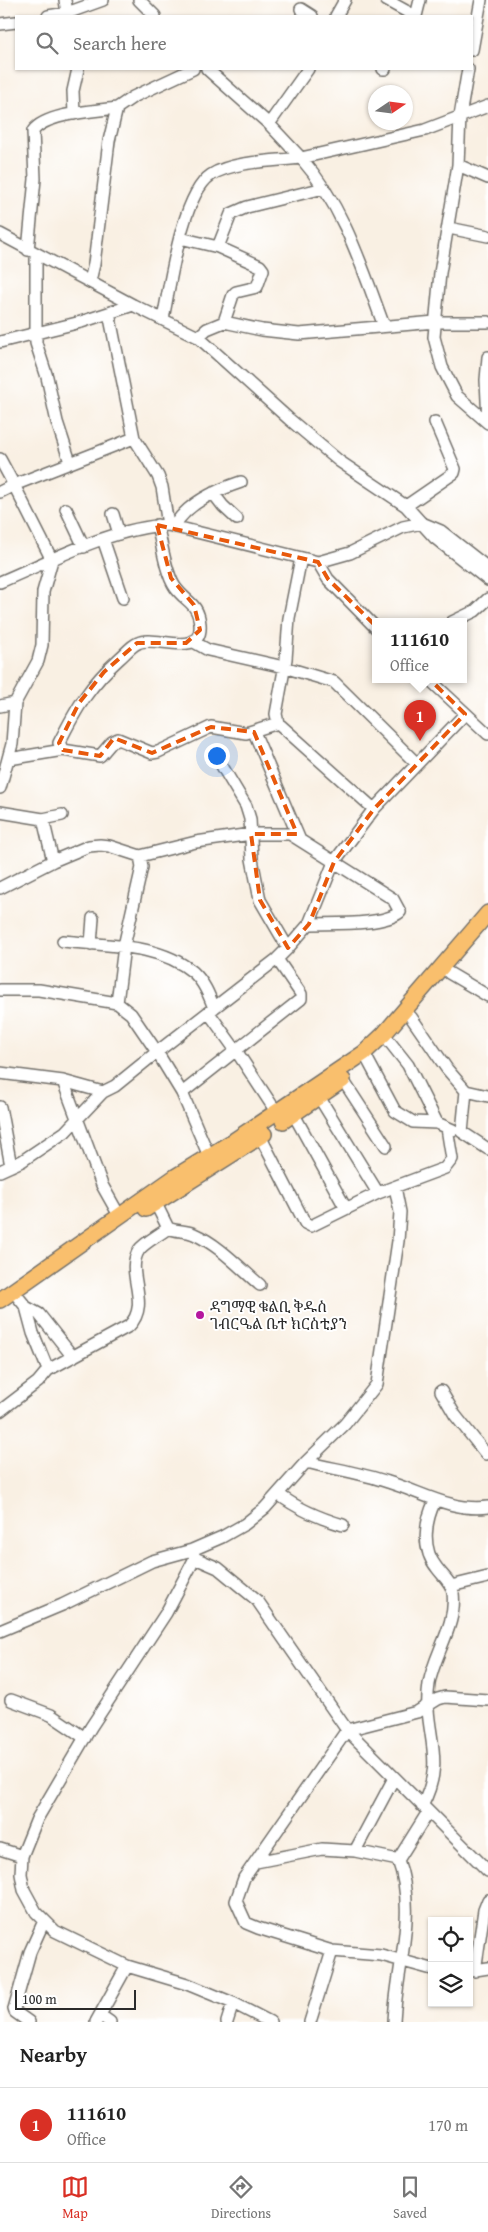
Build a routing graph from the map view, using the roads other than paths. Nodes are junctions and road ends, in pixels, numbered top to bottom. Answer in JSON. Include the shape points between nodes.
{"nodes":[{"id":1,"x":65,"y":0,"type":"edge"},
{"id":2,"x":103,"y":0,"type":"edge"},
{"id":3,"x":139,"y":0,"type":"edge"},
{"id":4,"x":345,"y":0,"type":"edge"},
{"id":5,"x":386,"y":0,"type":"edge"},
{"id":6,"x":420,"y":0,"type":"edge"},
{"id":7,"x":481,"y":0,"type":"edge"},
{"id":8,"x":301,"y":9,"type":"dead end"},
{"id":9,"x":66,"y":12,"type":"junction"},
{"id":10,"x":52,"y":15,"type":"edge"},
{"id":11,"x":154,"y":15,"type":"edge"},
{"id":12,"x":310,"y":15,"type":"edge"},
{"id":13,"x":337,"y":15,"type":"edge"},
{"id":14,"x":414,"y":15,"type":"edge"},
{"id":15,"x":416,"y":15,"type":"edge"},
{"id":16,"x":15,"y":22,"type":"edge"},
{"id":17,"x":0,"y":24,"type":"edge"},
{"id":18,"x":473,"y":44,"type":"edge"},
{"id":19,"x":78,"y":70,"type":"edge"},
{"id":20,"x":191,"y":70,"type":"edge"},
{"id":21,"x":208,"y":70,"type":"edge"},
{"id":22,"x":307,"y":70,"type":"edge"},
{"id":23,"x":468,"y":70,"type":"edge"},
{"id":24,"x":488,"y":106,"type":"edge"},
{"id":25,"x":117,"y":108,"type":"junction"},
{"id":26,"x":74,"y":114,"type":"junction"},
{"id":27,"x":460,"y":116,"type":"junction"},
{"id":28,"x":268,"y":124,"type":"junction"},
{"id":29,"x":301,"y":158,"type":"junction"},
{"id":30,"x":458,"y":165,"type":"junction"},
{"id":31,"x":488,"y":178,"type":"edge"},
{"id":32,"x":324,"y":188,"type":"junction"},
{"id":33,"x":449,"y":228,"type":"junction"},
{"id":34,"x":0,"y":234,"type":"edge"},
{"id":35,"x":488,"y":236,"type":"edge"},
{"id":36,"x":180,"y":238,"type":"junction"},
{"id":37,"x":218,"y":247,"type":"junction"},
{"id":38,"x":32,"y":252,"type":"junction"},
{"id":39,"x":90,"y":281,"type":"junction"},
{"id":40,"x":133,"y":305,"type":"junction"},
{"id":41,"x":110,"y":313,"type":"junction"},
{"id":42,"x":163,"y":318,"type":"junction"},
{"id":43,"x":224,"y":322,"type":"junction"},
{"id":44,"x":435,"y":322,"type":"junction"},
{"id":45,"x":488,"y":322,"type":"edge"},
{"id":46,"x":384,"y":326,"type":"junction"},
{"id":47,"x":36,"y":333,"type":"junction"},
{"id":48,"x":198,"y":337,"type":"junction"},
{"id":49,"x":0,"y":342,"type":"edge"},
{"id":50,"x":488,"y":357,"type":"edge"},
{"id":51,"x":434,"y":422,"type":"dead end"},
{"id":52,"x":488,"y":422,"type":"edge"},
{"id":53,"x":134,"y":438,"type":"junction"},
{"id":54,"x":0,"y":459,"type":"edge"},
{"id":55,"x":70,"y":462,"type":"junction"},
{"id":56,"x":241,"y":482,"type":"dead end"},
{"id":57,"x":14,"y":485,"type":"junction"},
{"id":58,"x":0,"y":492,"type":"edge"},
{"id":59,"x":213,"y":493,"type":"junction"},
{"id":60,"x":406,"y":506,"type":"junction"},
{"id":61,"x":66,"y":509,"type":"dead end"},
{"id":62,"x":114,"y":514,"type":"dead end"},
{"id":63,"x":237,"y":519,"type":"dead end"},
{"id":64,"x":422,"y":523,"type":"junction"},
{"id":65,"x":166,"y":526,"type":"junction"},
{"id":66,"x":118,"y":534,"type":"junction"},
{"id":67,"x":103,"y":539,"type":"junction"},
{"id":68,"x":84,"y":547,"type":"junction"},
{"id":69,"x":301,"y":558,"type":"junction"},
{"id":70,"x":52,"y":560,"type":"junction"},
{"id":71,"x":318,"y":562,"type":"junction"},
{"id":72,"x":488,"y":568,"type":"edge"},
{"id":73,"x":488,"y":580,"type":"edge"},
{"id":74,"x":0,"y":582,"type":"edge"},
{"id":75,"x":123,"y":598,"type":"dead end"},
{"id":76,"x":488,"y":599,"type":"edge"},
{"id":77,"x":460,"y":618,"type":"edge"},
{"id":78,"x":372,"y":624,"type":"edge"},
{"id":79,"x":192,"y":642,"type":"junction"},
{"id":80,"x":284,"y":667,"type":"junction"},
{"id":81,"x":433,"y":683,"type":"edge"},
{"id":82,"x":15,"y":703,"type":"junction"},
{"id":83,"x":0,"y":706,"type":"edge"},
{"id":84,"x":465,"y":714,"type":"junction"},
{"id":85,"x":278,"y":723,"type":"junction"},
{"id":86,"x":254,"y":732,"type":"junction"},
{"id":87,"x":488,"y":734,"type":"edge"},
{"id":88,"x":63,"y":750,"type":"junction"},
{"id":89,"x":9,"y":759,"type":"junction"},
{"id":90,"x":416,"y":763,"type":"junction"},
{"id":91,"x":222,"y":766,"type":"dead end"},
{"id":92,"x":0,"y":788,"type":"edge"},
{"id":93,"x":374,"y":809,"type":"junction"},
{"id":94,"x":0,"y":812,"type":"edge"},
{"id":95,"x":62,"y":815,"type":"dead end"},
{"id":96,"x":43,"y":819,"type":"junction"},
{"id":97,"x":252,"y":834,"type":"junction"},
{"id":98,"x":299,"y":838,"type":"junction"},
{"id":99,"x":140,"y":856,"type":"junction"},
{"id":100,"x":53,"y":861,"type":"junction"},
{"id":101,"x":334,"y":862,"type":"junction"},
{"id":102,"x":0,"y":888,"type":"edge"},
{"id":103,"x":488,"y":913,"type":"edge"},
{"id":104,"x":93,"y":918,"type":"dead end"},
{"id":105,"x":309,"y":924,"type":"junction"},
{"id":106,"x":488,"y":928,"type":"edge"},
{"id":107,"x":63,"y":941,"type":"dead end"},
{"id":108,"x":91,"y":944,"type":"junction"},
{"id":109,"x":124,"y":946,"type":"junction"},
{"id":110,"x":288,"y":948,"type":"junction"},
{"id":111,"x":277,"y":959,"type":"junction"},
{"id":112,"x":449,"y":973,"type":"junction"},
{"id":113,"x":0,"y":990,"type":"edge"},
{"id":114,"x":488,"y":996,"type":"edge"},
{"id":115,"x":117,"y":1003,"type":"junction"},
{"id":116,"x":211,"y":1011,"type":"junction"},
{"id":117,"x":411,"y":1017,"type":"junction"},
{"id":118,"x":389,"y":1041,"type":"junction"},
{"id":119,"x":157,"y":1052,"type":"junction"},
{"id":120,"x":237,"y":1052,"type":"junction"},
{"id":121,"x":366,"y":1058,"type":"junction"},
{"id":122,"x":0,"y":1073,"type":"edge"},
{"id":123,"x":343,"y":1080,"type":"junction"},
{"id":124,"x":63,"y":1081,"type":"junction"},
{"id":125,"x":466,"y":1091,"type":"junction"},
{"id":126,"x":103,"y":1092,"type":"junction"},
{"id":127,"x":182,"y":1093,"type":"junction"},
{"id":128,"x":488,"y":1096,"type":"edge"},
{"id":129,"x":319,"y":1097,"type":"junction"},
{"id":130,"x":0,"y":1107,"type":"edge"},
{"id":131,"x":277,"y":1113,"type":"junction"},
{"id":132,"x":293,"y":1114,"type":"junction"},
{"id":133,"x":78,"y":1118,"type":"junction"},
{"id":134,"x":442,"y":1126,"type":"junction"},
{"id":135,"x":2,"y":1129,"type":"edge"},
{"id":136,"x":462,"y":1132,"type":"junction"},
{"id":137,"x":260,"y":1136,"type":"junction"},
{"id":138,"x":386,"y":1146,"type":"dead end"},
{"id":139,"x":488,"y":1149,"type":"edge"},
{"id":140,"x":209,"y":1156,"type":"junction"},
{"id":141,"x":11,"y":1166,"type":"junction"},
{"id":142,"x":0,"y":1171,"type":"edge"},
{"id":143,"x":395,"y":1187,"type":"junction"},
{"id":144,"x":378,"y":1193,"type":"junction"},
{"id":145,"x":155,"y":1202,"type":"junction"},
{"id":146,"x":345,"y":1207,"type":"junction"},
{"id":147,"x":120,"y":1217,"type":"junction"},
{"id":148,"x":168,"y":1228,"type":"junction"},
{"id":149,"x":260,"y":1285,"type":"dead end"},
{"id":150,"x":14,"y":1299,"type":"edge"},
{"id":151,"x":0,"y":1312,"type":"edge"},
{"id":152,"x":73,"y":1357,"type":"junction"},
{"id":153,"x":48,"y":1370,"type":"junction"},
{"id":154,"x":441,"y":1391,"type":"dead end"},
{"id":155,"x":0,"y":1411,"type":"edge"},
{"id":156,"x":487,"y":1455,"type":"edge"},
{"id":157,"x":306,"y":1462,"type":"junction"},
{"id":158,"x":278,"y":1494,"type":"junction"},
{"id":159,"x":436,"y":1501,"type":"junction"},
{"id":160,"x":488,"y":1507,"type":"edge"},
{"id":161,"x":343,"y":1525,"type":"dead end"},
{"id":162,"x":194,"y":1554,"type":"junction"},
{"id":163,"x":488,"y":1577,"type":"edge"},
{"id":164,"x":451,"y":1586,"type":"junction"},
{"id":165,"x":0,"y":1631,"type":"edge"},
{"id":166,"x":12,"y":1700,"type":"dead end"},
{"id":167,"x":488,"y":1700,"type":"edge"},
{"id":168,"x":428,"y":1705,"type":"junction"},
{"id":169,"x":346,"y":1730,"type":"junction"},
{"id":170,"x":85,"y":1738,"type":"junction"},
{"id":171,"x":394,"y":1778,"type":"junction"},
{"id":172,"x":425,"y":1809,"type":"junction"},
{"id":173,"x":0,"y":1849,"type":"edge"},
{"id":174,"x":355,"y":1851,"type":"junction"},
{"id":175,"x":22,"y":1856,"type":"junction"},
{"id":176,"x":398,"y":1860,"type":"junction"},
{"id":177,"x":256,"y":1862,"type":"junction"},
{"id":178,"x":488,"y":1871,"type":"edge"},
{"id":179,"x":488,"y":1900,"type":"edge"},
{"id":180,"x":44,"y":1921,"type":"junction"},
{"id":181,"x":332,"y":1951,"type":"junction"},
{"id":182,"x":403,"y":1960,"type":"junction"},
{"id":183,"x":127,"y":1966,"type":"junction"},
{"id":184,"x":473,"y":1966,"type":"edge"},
{"id":185,"x":428,"y":1968,"type":"edge"},
{"id":186,"x":488,"y":1968,"type":"edge"},
{"id":187,"x":473,"y":1971,"type":"edge"},
{"id":188,"x":233,"y":2003,"type":"junction"},
{"id":189,"x":98,"y":2018,"type":"edge"},
{"id":190,"x":29,"y":2022,"type":"edge"},
{"id":191,"x":110,"y":2022,"type":"edge"},
{"id":192,"x":227,"y":2022,"type":"edge"},
{"id":193,"x":270,"y":2022,"type":"edge"},
{"id":194,"x":310,"y":2022,"type":"edge"},
{"id":195,"x":394,"y":2022,"type":"edge"}],
"edges":[{"from":1,"to":9,"type":"street"},
{"from":2,"to":9,"type":"street"},
{"from":3,"to":11,"type":"street"},
{"from":4,"to":13,"type":"street"},
{"from":5,"to":14,"type":"street"},
{"from":6,"to":15,"type":"street"},
{"from":7,"to":18,"type":"street"},
{"from":8,"to":12,"type":"street"},
{"from":9,"to":10,"type":"street"},
{"from":16,"to":17,"type":"street"},
{"from":19,"to":26,"type":"street","via":[[73,91]]},
{"from":20,"to":25,"type":"street"},
{"from":21,"to":28,"type":"street"},
{"from":22,"to":28,"type":"street"},
{"from":23,"to":27,"type":"street"},
{"from":24,"to":27,"type":"street"},
{"from":25,"to":26,"type":"street"},
{"from":25,"to":39,"type":"street","via":[[109,141]]},
{"from":26,"to":38,"type":"street","via":[[38,124],[33,131]]},
{"from":27,"to":29,"type":"street","via":[[426,130]]},
{"from":27,"to":30,"type":"street"},
{"from":28,"to":29,"type":"street"},
{"from":29,"to":32,"type":"street"},
{"from":29,"to":36,"type":"street","via":[[238,166],[211,175],[194,194]]},
{"from":30,"to":31,"type":"street"},
{"from":30,"to":33,"type":"street"},
{"from":32,"to":37,"type":"street","via":[[246,207],[231,214]]},
{"from":32,"to":46,"type":"street","via":[[345,224]]},
{"from":33,"to":35,"type":"street"},
{"from":33,"to":44,"type":"street"},
{"from":34,"to":38,"type":"street"},
{"from":36,"to":37,"type":"street"},
{"from":36,"to":42,"type":"street"},
{"from":37,"to":43,"type":"street","via":[[263,270],[256,287],[233,295]]},
{"from":38,"to":39,"type":"street"},
{"from":38,"to":47,"type":"street"},
{"from":39,"to":40,"type":"street"},
{"from":40,"to":41,"type":"street"},
{"from":40,"to":42,"type":"street"},
{"from":41,"to":47,"type":"street"},
{"from":41,"to":53,"type":"street"},
{"from":42,"to":48,"type":"street"},
{"from":43,"to":46,"type":"street","via":[[299,334]]},
{"from":43,"to":48,"type":"street"},
{"from":44,"to":45,"type":"street"},
{"from":44,"to":46,"type":"street"},
{"from":44,"to":52,"type":"street","via":[[434,337],[449,383],[457,396]]},
{"from":47,"to":49,"type":"street"},
{"from":47,"to":55,"type":"street","via":[[36,343]]},
{"from":48,"to":60,"type":"street","via":[[339,461]]},
{"from":50,"to":52,"type":"street"},
{"from":51,"to":60,"type":"street","via":[[454,473]]},
{"from":53,"to":55,"type":"street"},
{"from":53,"to":65,"type":"street","via":[[158,476]]},
{"from":54,"to":57,"type":"street"},
{"from":55,"to":57,"type":"street"},
{"from":56,"to":59,"type":"street"},
{"from":57,"to":58,"type":"street"},
{"from":57,"to":70,"type":"street"},
{"from":59,"to":63,"type":"street"},
{"from":59,"to":65,"type":"street"},
{"from":60,"to":64,"type":"street"},
{"from":61,"to":68,"type":"street"},
{"from":62,"to":66,"type":"street"},
{"from":64,"to":71,"type":"street","via":[[403,527],[350,553]]},
{"from":64,"to":72,"type":"street","via":[[441,531]]},
{"from":64,"to":73,"type":"street","via":[[435,538]]},
{"from":65,"to":66,"type":"street"},
{"from":65,"to":69,"type":"street"},
{"from":65,"to":79,"type":"street","via":[[171,578],[197,613],[200,630]]},
{"from":66,"to":67,"type":"street"},
{"from":67,"to":68,"type":"street"},
{"from":67,"to":75,"type":"street"},
{"from":68,"to":70,"type":"street"},
{"from":69,"to":71,"type":"street"},
{"from":69,"to":80,"type":"street","via":[[288,618]]},
{"from":70,"to":74,"type":"street"},
{"from":70,"to":82,"type":"street","via":[[43,592],[43,628],[38,661]]},
{"from":71,"to":78,"type":"street","via":[[328,580]]},
{"from":76,"to":77,"type":"street","via":[[475,611]]},
{"from":79,"to":80,"type":"street","via":[[208,650]]},
{"from":79,"to":88,"type":"street","via":[[137,643],[104,672],[79,703],[59,743]]},
{"from":80,"to":85,"type":"street","via":[[276,714]]},
{"from":80,"to":90,"type":"street","via":[[334,682]]},
{"from":81,"to":84,"type":"street"},
{"from":82,"to":83,"type":"street"},
{"from":82,"to":89,"type":"street"},
{"from":84,"to":87,"type":"street"},
{"from":84,"to":90,"type":"street"},
{"from":85,"to":86,"type":"street"},
{"from":85,"to":93,"type":"street"},
{"from":86,"to":88,"type":"street","via":[[240,733],[211,727],[152,753],[118,739],[100,756]]},
{"from":86,"to":98,"type":"street"},
{"from":88,"to":89,"type":"street"},
{"from":89,"to":92,"type":"street"},
{"from":90,"to":93,"type":"street"},
{"from":91,"to":97,"type":"street","via":[[246,806]]},
{"from":93,"to":101,"type":"street"},
{"from":94,"to":96,"type":"street"},
{"from":95,"to":96,"type":"street"},
{"from":96,"to":100,"type":"street"},
{"from":97,"to":98,"type":"street","via":[[290,834]]},
{"from":97,"to":99,"type":"street","via":[[196,842]]},
{"from":97,"to":110,"type":"street","via":[[252,858],[260,900]]},
{"from":98,"to":101,"type":"street"},
{"from":99,"to":100,"type":"street","via":[[100,845],[89,846]]},
{"from":99,"to":109,"type":"street","via":[[142,867]]},
{"from":100,"to":102,"type":"street"},
{"from":101,"to":105,"type":"street"},
{"from":101,"to":105,"type":"street","via":[[393,899],[400,912],[378,920]]},
{"from":103,"to":121,"type":"main road"},
{"from":104,"to":108,"type":"street"},
{"from":105,"to":110,"type":"street"},
{"from":106,"to":112,"type":"main road"},
{"from":107,"to":108,"type":"street"},
{"from":108,"to":109,"type":"street"},
{"from":109,"to":115,"type":"street"},
{"from":109,"to":116,"type":"street","via":[[149,951],[193,973],[207,990]]},
{"from":110,"to":111,"type":"street"},
{"from":111,"to":116,"type":"street"},
{"from":111,"to":120,"type":"street","via":[[301,994],[301,999]]},
{"from":112,"to":114,"type":"street"},
{"from":112,"to":117,"type":"main road"},
{"from":113,"to":115,"type":"street","via":[[38,990]]},
{"from":115,"to":119,"type":"street","via":[[131,1014]]},
{"from":116,"to":119,"type":"street"},
{"from":116,"to":120,"type":"street"},
{"from":117,"to":118,"type":"main road"},
{"from":117,"to":125,"type":"street","via":[[446,1069]]},
{"from":118,"to":121,"type":"main road"},
{"from":118,"to":134,"type":"street","via":[[408,1065]]},
{"from":119,"to":126,"type":"street"},
{"from":119,"to":127,"type":"street"},
{"from":120,"to":127,"type":"street"},
{"from":120,"to":131,"type":"street"},
{"from":121,"to":123,"type":"main road"},
{"from":121,"to":131,"type":"main road"},
{"from":121,"to":134,"type":"street","via":[[395,1111],[413,1122]]},
{"from":122,"to":124,"type":"street"},
{"from":123,"to":129,"type":"main road"},
{"from":123,"to":138,"type":"street"},
{"from":124,"to":126,"type":"street"},
{"from":124,"to":133,"type":"street"},
{"from":125,"to":128,"type":"street"},
{"from":125,"to":136,"type":"street"},
{"from":126,"to":133,"type":"street"},
{"from":127,"to":140,"type":"street"},
{"from":129,"to":132,"type":"main road"},
{"from":129,"to":144,"type":"street"},
{"from":130,"to":135,"type":"street"},
{"from":131,"to":140,"type":"main road"},
{"from":132,"to":137,"type":"main road"},
{"from":132,"to":146,"type":"street"},
{"from":133,"to":141,"type":"street","via":[[65,1132]]},
{"from":133,"to":147,"type":"street","via":[[102,1185]]},
{"from":134,"to":136,"type":"street"},
{"from":134,"to":143,"type":"street","via":[[452,1154],[449,1164]]},
{"from":135,"to":141,"type":"street"},
{"from":136,"to":139,"type":"street"},
{"from":137,"to":145,"type":"main road"},
{"from":137,"to":146,"type":"street","via":[[305,1223],[314,1225]]},
{"from":140,"to":147,"type":"main road","via":[[159,1187]]},
{"from":141,"to":142,"type":"street"},
{"from":143,"to":144,"type":"street"},
{"from":143,"to":157,"type":"street","via":[[400,1212],[377,1384],[345,1424]]},
{"from":144,"to":146,"type":"street"},
{"from":145,"to":148,"type":"street"},
{"from":145,"to":150,"type":"main road"},
{"from":147,"to":150,"type":"main road"},
{"from":148,"to":149,"type":"street","via":[[192,1232],[212,1243]]},
{"from":148,"to":152,"type":"street","via":[[140,1250],[135,1265],[140,1304],[135,1320]]},
{"from":150,"to":151,"type":"main road"},
{"from":150,"to":152,"type":"street","via":[[39,1314]]},
{"from":150,"to":153,"type":"street"},
{"from":152,"to":153,"type":"street"},
{"from":153,"to":155,"type":"street","via":[[38,1382]]},
{"from":154,"to":156,"type":"street","via":[[455,1415]]},
{"from":157,"to":158,"type":"street"},
{"from":157,"to":159,"type":"street","via":[[389,1482]]},
{"from":158,"to":161,"type":"street","via":[[293,1506]]},
{"from":158,"to":162,"type":"street","via":[[245,1524]]},
{"from":159,"to":160,"type":"street","via":[[471,1508]]},
{"from":159,"to":164,"type":"street","via":[[429,1514],[426,1548]]},
{"from":162,"to":165,"type":"street","via":[[152,1561]]},
{"from":162,"to":169,"type":"street","via":[[218,1568],[257,1600]]},
{"from":162,"to":170,"type":"street","via":[[166,1613]]},
{"from":163,"to":164,"type":"street"},
{"from":164,"to":168,"type":"street","via":[[454,1602],[430,1683]]},
{"from":166,"to":170,"type":"street","via":[[51,1715]]},
{"from":167,"to":168,"type":"street","via":[[445,1697]]},
{"from":168,"to":169,"type":"street","via":[[417,1712]]},
{"from":168,"to":172,"type":"street","via":[[435,1754],[434,1776]]},
{"from":169,"to":171,"type":"street"},
{"from":169,"to":177,"type":"street"},
{"from":170,"to":175,"type":"street","via":[[37,1819]]},
{"from":171,"to":172,"type":"street"},
{"from":171,"to":174,"type":"street"},
{"from":172,"to":176,"type":"street"},
{"from":172,"to":178,"type":"street"},
{"from":173,"to":175,"type":"street"},
{"from":174,"to":176,"type":"street"},
{"from":174,"to":177,"type":"street","via":[[322,1849]]},
{"from":175,"to":180,"type":"street","via":[[24,1890]]},
{"from":176,"to":182,"type":"street","via":[[407,1898]]},
{"from":177,"to":181,"type":"street","via":[[244,1878],[236,1901],[246,1924]]},
{"from":179,"to":184,"type":"street"},
{"from":180,"to":183,"type":"street","via":[[55,1931]]},
{"from":180,"to":190,"type":"street","via":[[30,1952],[14,2009]]},
{"from":181,"to":182,"type":"street","via":[[360,1952]]},
{"from":181,"to":194,"type":"street"},
{"from":182,"to":185,"type":"street"},
{"from":182,"to":195,"type":"street"},
{"from":183,"to":188,"type":"street","via":[[187,1984]]},
{"from":183,"to":189,"type":"street"},
{"from":186,"to":187,"type":"street"},
{"from":188,"to":192,"type":"street"},
{"from":188,"to":193,"type":"street"},
{"from":189,"to":191,"type":"street"}]}
